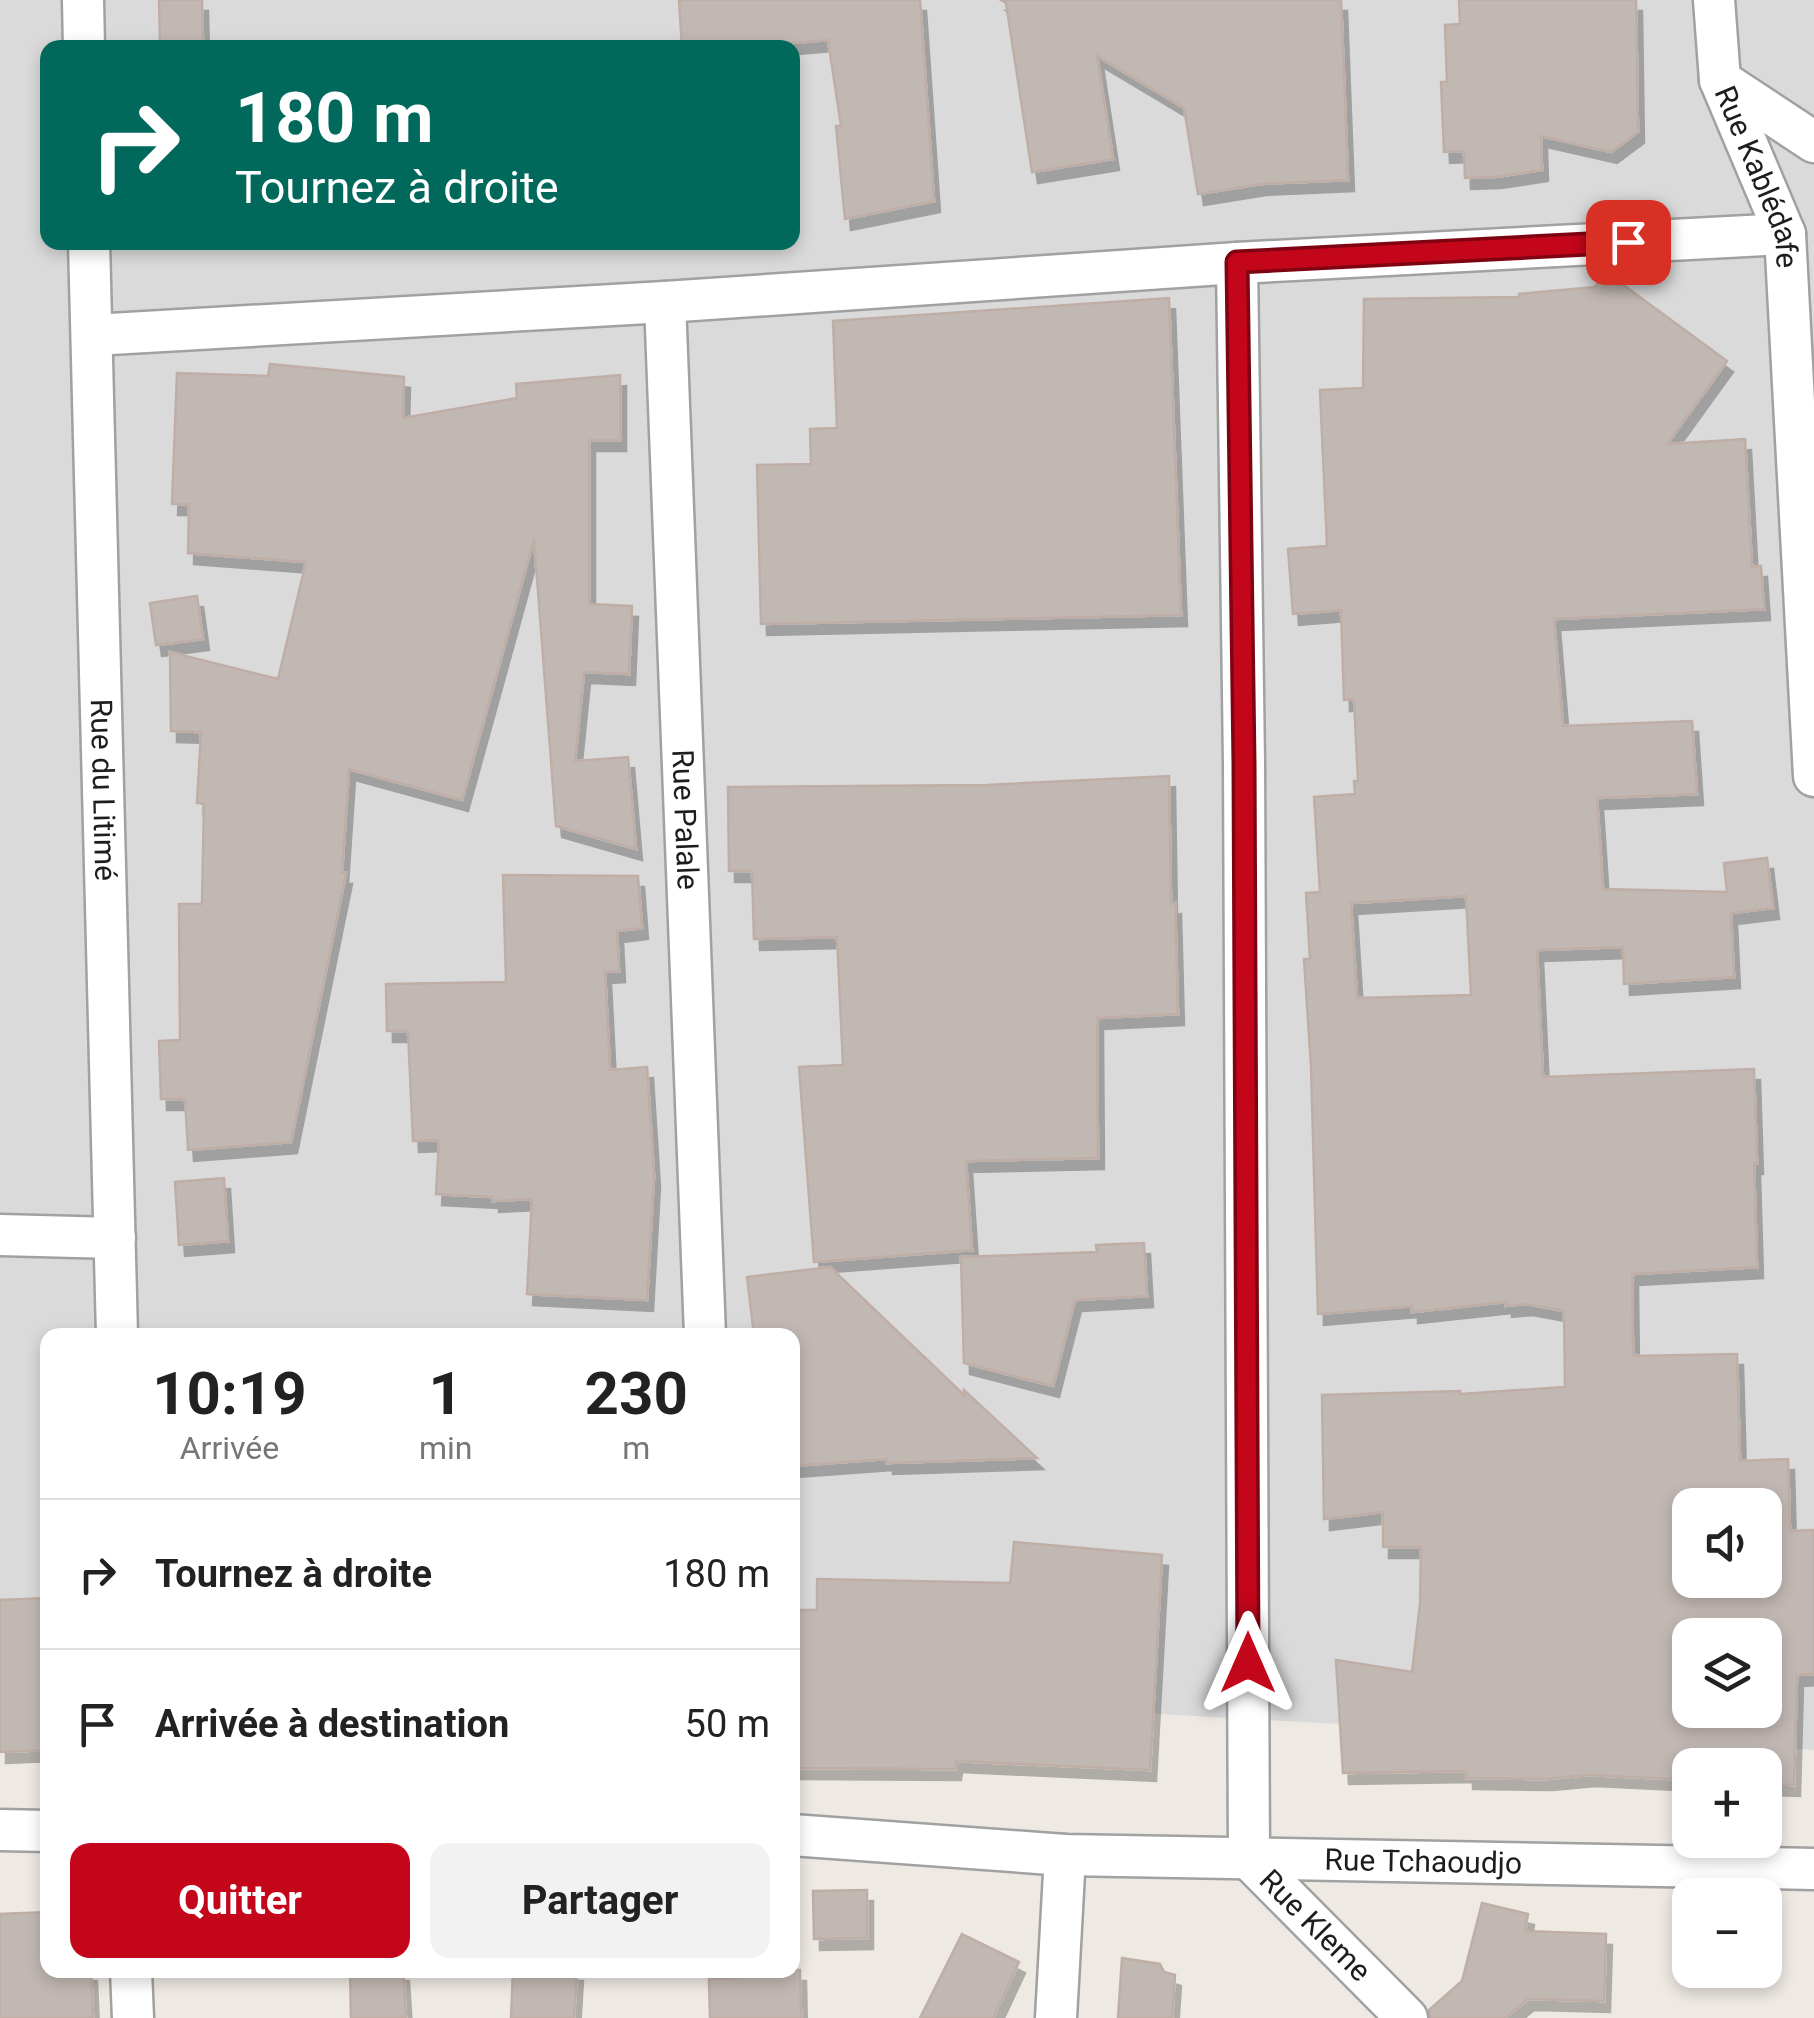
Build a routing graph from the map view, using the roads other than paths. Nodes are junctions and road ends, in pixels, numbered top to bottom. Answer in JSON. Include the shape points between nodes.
{"nodes":[{"id":1,"x":83,"y":0,"type":"edge"},
{"id":2,"x":1714,"y":0,"type":"edge"},
{"id":3,"x":84,"y":40,"type":"edge"},
{"id":4,"x":1720,"y":80,"type":"junction"},
{"id":5,"x":1814,"y":142,"type":"edge"},
{"id":6,"x":1785,"y":234,"type":"junction"},
{"id":7,"x":89,"y":250,"type":"edge"},
{"id":8,"x":1237,"y":262,"type":"junction"},
{"id":9,"x":665,"y":302,"type":"junction"},
{"id":10,"x":92,"y":335,"type":"junction"},
{"id":11,"x":1814,"y":776,"type":"edge"},
{"id":12,"x":0,"y":1236,"type":"edge"},
{"id":13,"x":115,"y":1238,"type":"junction"},
{"id":14,"x":117,"y":1328,"type":"edge"},
{"id":15,"x":705,"y":1328,"type":"edge"},
{"id":16,"x":0,"y":1830,"type":"edge"},
{"id":17,"x":40,"y":1831,"type":"edge"},
{"id":18,"x":800,"y":1836,"type":"edge"},
{"id":19,"x":1065,"y":1855,"type":"junction"},
{"id":20,"x":1249,"y":1859,"type":"junction"},
{"id":21,"x":1814,"y":1869,"type":"edge"},
{"id":22,"x":132,"y":1978,"type":"edge"},
{"id":23,"x":134,"y":2018,"type":"edge"},
{"id":24,"x":1056,"y":2018,"type":"edge"},
{"id":25,"x":1407,"y":2018,"type":"edge"}],
"edges":[{"from":1,"to":3,"type":"street"},
{"from":2,"to":4,"type":"street","name":"Rue Kablédafe"},
{"from":4,"to":5,"type":"street"},
{"from":4,"to":6,"type":"street","name":"Rue Kablédafe"},
{"from":6,"to":8,"type":"street"},
{"from":6,"to":11,"type":"street","name":"Rue Kablédafe"},
{"from":7,"to":10,"type":"street","name":"Rue du Litimé"},
{"from":8,"to":9,"type":"street"},
{"from":8,"to":20,"type":"street","name":"Rue Kleme"},
{"from":9,"to":10,"type":"street"},
{"from":9,"to":15,"type":"street","name":"Rue Palale"},
{"from":10,"to":13,"type":"street","name":"Rue du Litimé"},
{"from":12,"to":13,"type":"street"},
{"from":13,"to":14,"type":"street","name":"Rue du Litimé"},
{"from":16,"to":17,"type":"street"},
{"from":18,"to":19,"type":"street","name":"Rue Tchaoudjo"},
{"from":19,"to":20,"type":"street","name":"Rue Tchaoudjo"},
{"from":19,"to":24,"type":"street"},
{"from":20,"to":21,"type":"street","name":"Rue Tchaoudjo"},
{"from":20,"to":25,"type":"street","name":"Rue Kleme"},
{"from":22,"to":23,"type":"street"}]}
